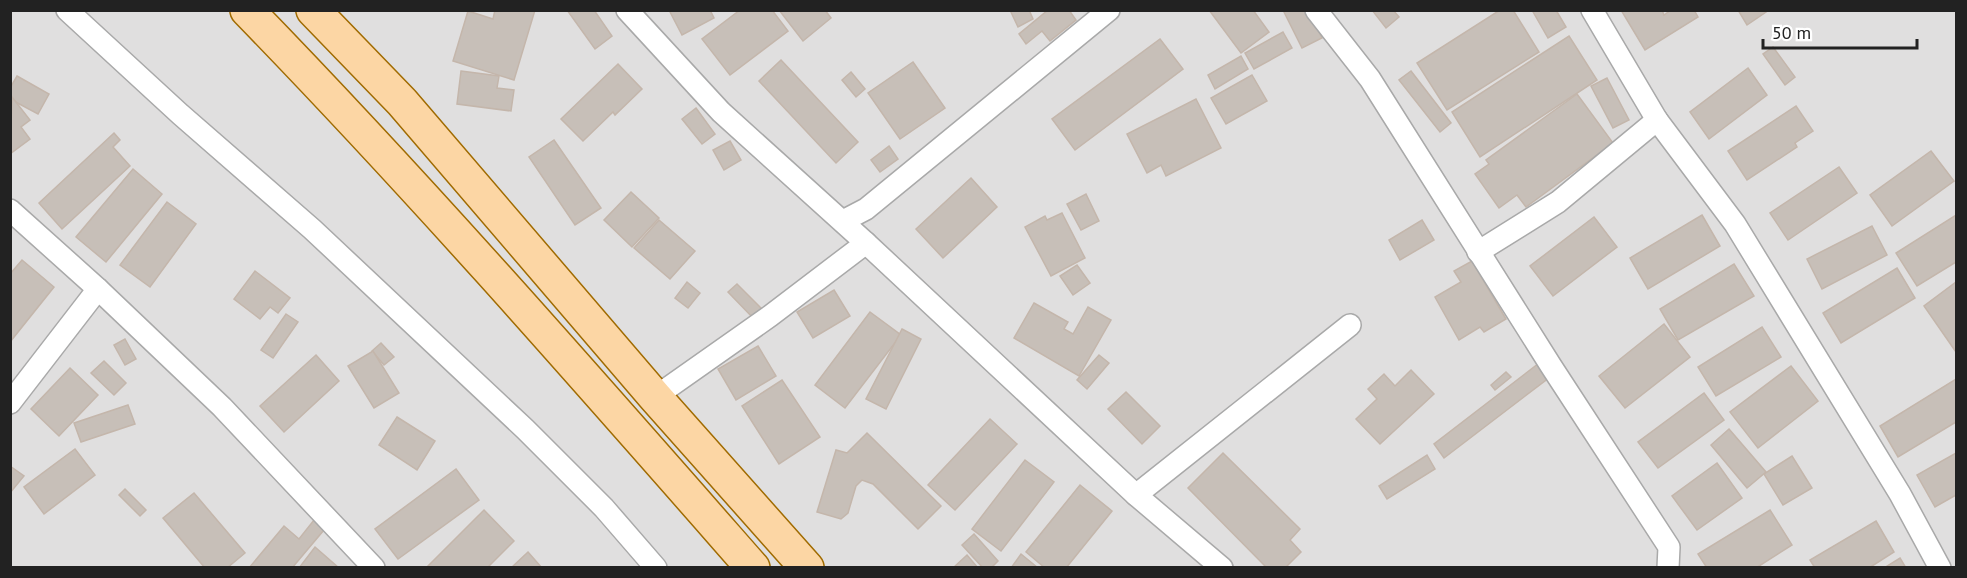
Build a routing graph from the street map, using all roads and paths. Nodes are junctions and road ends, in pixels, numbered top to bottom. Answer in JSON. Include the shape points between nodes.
{"nodes":[{"id":1,"x":67,"y":10,"type":"edge"},
{"id":2,"x":247,"y":10,"type":"edge"},
{"id":3,"x":313,"y":10,"type":"edge"},
{"id":4,"x":627,"y":10,"type":"edge"},
{"id":5,"x":1109,"y":10,"type":"edge"},
{"id":6,"x":1316,"y":10,"type":"edge"},
{"id":7,"x":1592,"y":10,"type":"edge"},
{"id":8,"x":1657,"y":120,"type":"junction"},
{"id":9,"x":10,"y":210,"type":"edge"},
{"id":10,"x":843,"y":221,"type":"junction"},
{"id":11,"x":866,"y":243,"type":"junction"},
{"id":12,"x":1478,"y":252,"type":"junction"},
{"id":13,"x":98,"y":289,"type":"junction"},
{"id":14,"x":1350,"y":325,"type":"dead end"},
{"id":15,"x":13,"y":393,"type":"edge"},
{"id":16,"x":655,"y":397,"type":"junction"},
{"id":17,"x":1136,"y":495,"type":"junction"},
{"id":18,"x":374,"y":567,"type":"edge"},
{"id":19,"x":656,"y":567,"type":"edge"},
{"id":20,"x":753,"y":567,"type":"edge"},
{"id":21,"x":807,"y":567,"type":"edge"},
{"id":22,"x":1222,"y":567,"type":"edge"},
{"id":23,"x":1668,"y":567,"type":"edge"},
{"id":24,"x":1940,"y":567,"type":"edge"}],
"edges":[{"from":1,"to":19,"type":"street","via":[[312,229],[525,429]]},
{"from":2,"to":20,"type":"main road","via":[[481,260]]},
{"from":3,"to":16,"type":"main road","via":[[402,102]]},
{"from":4,"to":10,"type":"street","via":[[721,112]]},
{"from":5,"to":10,"type":"street","via":[[866,209]]},
{"from":6,"to":12,"type":"street","via":[[1370,79]]},
{"from":7,"to":8,"type":"street"},
{"from":8,"to":12,"type":"street","via":[[1558,202]]},
{"from":8,"to":24,"type":"street","via":[[1735,224],[1900,494]]},
{"from":9,"to":13,"type":"street"},
{"from":10,"to":11,"type":"street"},
{"from":11,"to":16,"type":"street"},
{"from":11,"to":17,"type":"street"},
{"from":12,"to":23,"type":"street","via":[[1670,547]]},
{"from":13,"to":15,"type":"street"},
{"from":13,"to":18,"type":"street","via":[[222,407]]},
{"from":14,"to":17,"type":"street"},
{"from":16,"to":21,"type":"main road"},
{"from":17,"to":22,"type":"street"}]}
